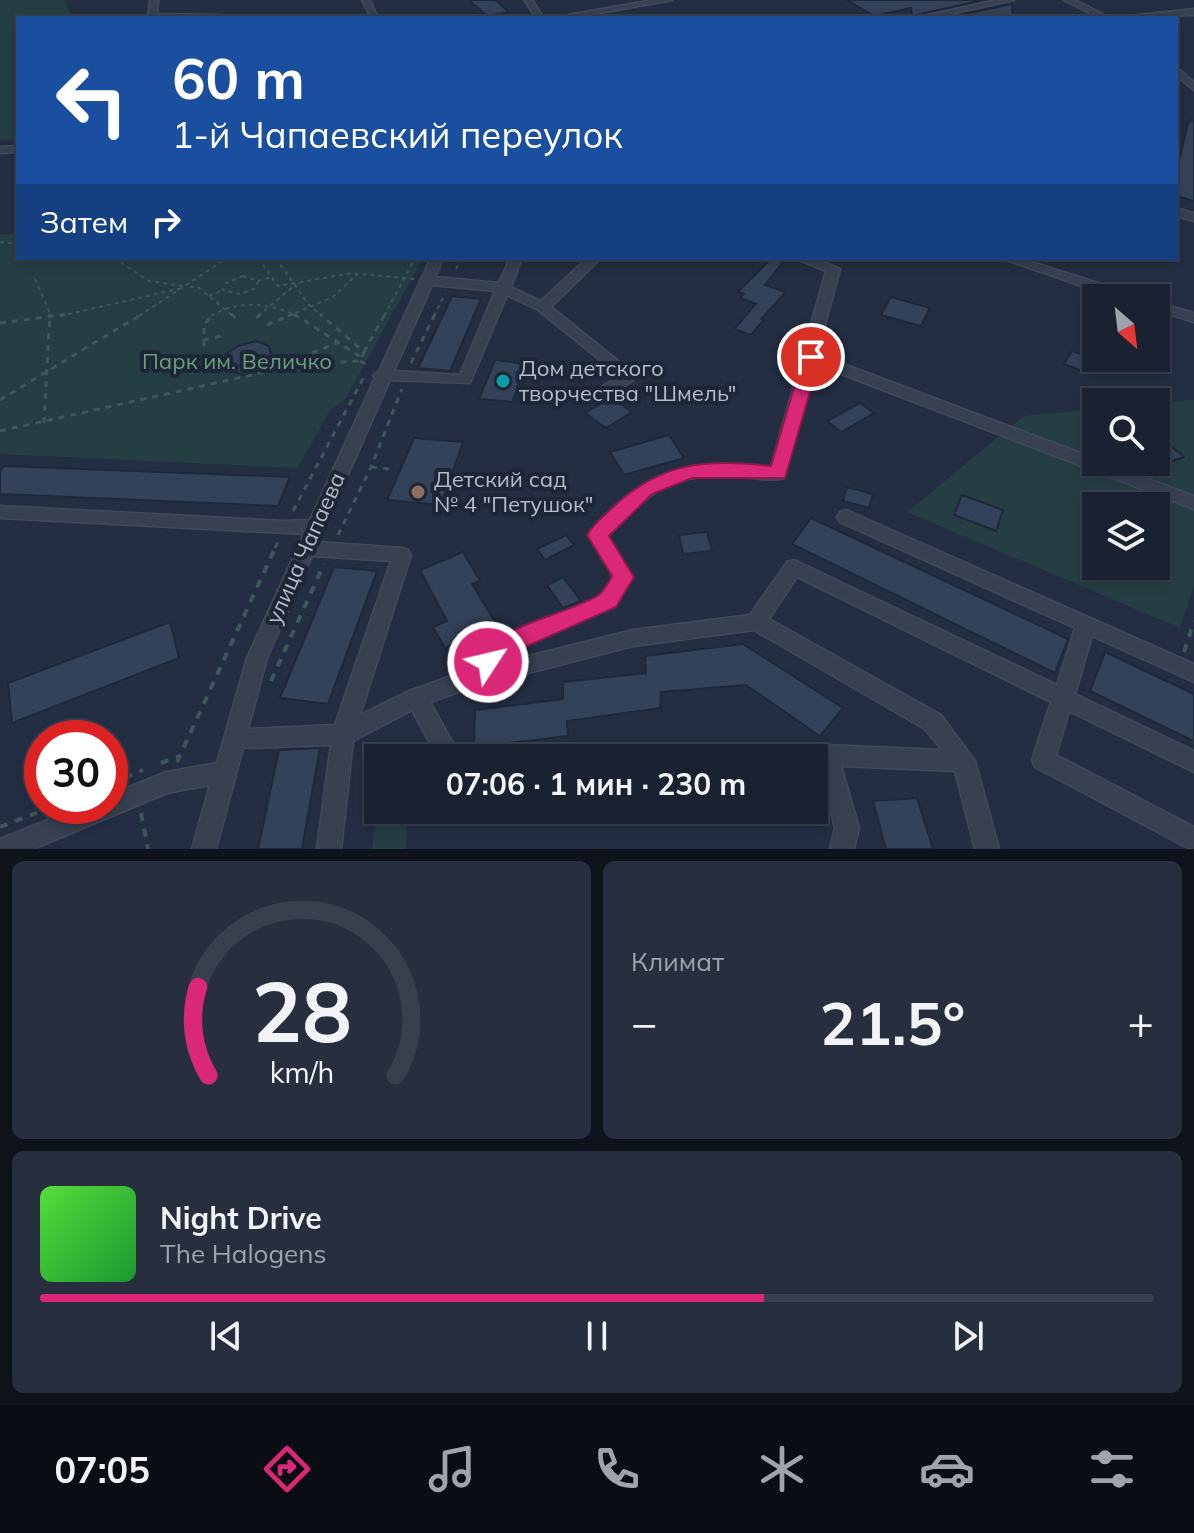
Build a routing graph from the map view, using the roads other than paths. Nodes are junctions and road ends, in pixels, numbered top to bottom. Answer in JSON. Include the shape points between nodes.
{"nodes":[{"id":1,"x":154,"y":0,"type":"edge"},
{"id":2,"x":669,"y":0,"type":"edge"},
{"id":3,"x":1010,"y":0,"type":"edge"},
{"id":4,"x":1068,"y":0,"type":"edge"},
{"id":5,"x":1194,"y":12,"type":"edge"},
{"id":6,"x":221,"y":15,"type":"edge"},
{"id":7,"x":568,"y":16,"type":"edge"},
{"id":8,"x":931,"y":16,"type":"edge"},
{"id":9,"x":1102,"y":16,"type":"edge"},
{"id":10,"x":1141,"y":16,"type":"edge"},
{"id":11,"x":1178,"y":72,"type":"edge"},
{"id":12,"x":1194,"y":86,"type":"edge"},
{"id":13,"x":436,"y":260,"type":"edge"},
{"id":14,"x":515,"y":260,"type":"edge"},
{"id":15,"x":593,"y":260,"type":"edge"},
{"id":16,"x":807,"y":260,"type":"edge"},
{"id":17,"x":1012,"y":260,"type":"edge"},
{"id":18,"x":426,"y":280,"type":"junction"},
{"id":19,"x":1087,"y":284,"type":"edge"},
{"id":20,"x":503,"y":288,"type":"junction"},
{"id":21,"x":543,"y":307,"type":"junction"},
{"id":22,"x":1170,"y":310,"type":"edge"},
{"id":23,"x":1194,"y":318,"type":"edge"},
{"id":24,"x":811,"y":357,"type":"junction"},
{"id":25,"x":381,"y":375,"type":"junction"},
{"id":26,"x":596,"y":397,"type":"dead end"},
{"id":27,"x":1194,"y":503,"type":"edge"},
{"id":28,"x":0,"y":512,"type":"edge"},
{"id":29,"x":846,"y":517,"type":"dead end"},
{"id":30,"x":314,"y":527,"type":"junction"},
{"id":31,"x":305,"y":548,"type":"junction"},
{"id":32,"x":756,"y":622,"type":"junction"},
{"id":33,"x":1086,"y":625,"type":"junction"},
{"id":34,"x":1187,"y":670,"type":"edge"},
{"id":35,"x":464,"y":681,"type":"junction"},
{"id":36,"x":416,"y":697,"type":"junction"},
{"id":37,"x":1063,"y":698,"type":"junction"},
{"id":38,"x":235,"y":733,"type":"junction"},
{"id":39,"x":343,"y":735,"type":"junction"},
{"id":40,"x":442,"y":744,"type":"edge"},
{"id":41,"x":828,"y":755,"type":"edge"},
{"id":42,"x":828,"y":759,"type":"edge"},
{"id":43,"x":964,"y":761,"type":"junction"},
{"id":44,"x":1194,"y":762,"type":"edge"},
{"id":45,"x":226,"y":772,"type":"junction"},
{"id":46,"x":1194,"y":839,"type":"edge"},
{"id":47,"x":4,"y":849,"type":"edge"},
{"id":48,"x":204,"y":849,"type":"edge"},
{"id":49,"x":329,"y":849,"type":"edge"},
{"id":50,"x":842,"y":849,"type":"edge"},
{"id":51,"x":987,"y":849,"type":"edge"}],
"edges":[{"from":1,"to":6,"type":"street","via":[[152,16]]},
{"from":2,"to":7,"type":"street"},
{"from":3,"to":8,"type":"street"},
{"from":4,"to":9,"type":"street"},
{"from":5,"to":10,"type":"street"},
{"from":11,"to":12,"type":"street"},
{"from":13,"to":18,"type":"street","name":"улица Чапаева"},
{"from":14,"to":20,"type":"street"},
{"from":15,"to":21,"type":"street"},
{"from":16,"to":24,"type":"street","via":[[833,269]]},
{"from":17,"to":19,"type":"street"},
{"from":18,"to":20,"type":"street"},
{"from":18,"to":25,"type":"street","name":"улица Чапаева"},
{"from":20,"to":21,"type":"street"},
{"from":20,"to":25,"type":"street","via":[[465,380]]},
{"from":21,"to":26,"type":"street","via":[[630,377]]},
{"from":22,"to":23,"type":"street"},
{"from":24,"to":27,"type":"street"},
{"from":24,"to":35,"type":"street","via":[[778,474],[739,469],[690,472],[645,489],[597,535],[623,577],[608,601],[512,642]]},
{"from":25,"to":30,"type":"street","name":"улица Чапаева"},
{"from":28,"to":30,"type":"street"},
{"from":29,"to":33,"type":"street"},
{"from":30,"to":31,"type":"street","name":"улица Чапаева"},
{"from":31,"to":38,"type":"street","name":"улица Чапаева","via":[[257,658]]},
{"from":31,"to":39,"type":"street","via":[[402,555]]},
{"from":32,"to":35,"type":"street","via":[[633,638]]},
{"from":32,"to":37,"type":"street","via":[[794,567]]},
{"from":32,"to":43,"type":"street","via":[[933,722]]},
{"from":33,"to":34,"type":"street"},
{"from":33,"to":37,"type":"street"},
{"from":35,"to":36,"type":"street"},
{"from":36,"to":39,"type":"street"},
{"from":36,"to":40,"type":"street"},
{"from":37,"to":44,"type":"street"},
{"from":37,"to":46,"type":"street","via":[[1043,760]]},
{"from":38,"to":39,"type":"street","via":[[246,739]]},
{"from":38,"to":45,"type":"street","name":"улица Чапаева"},
{"from":39,"to":49,"type":"street"},
{"from":41,"to":43,"type":"street"},
{"from":42,"to":50,"type":"street","via":[[847,828]]},
{"from":43,"to":51,"type":"street"},
{"from":45,"to":47,"type":"street","via":[[166,783]]},
{"from":45,"to":48,"type":"street","name":"улица Чапаева"}]}
